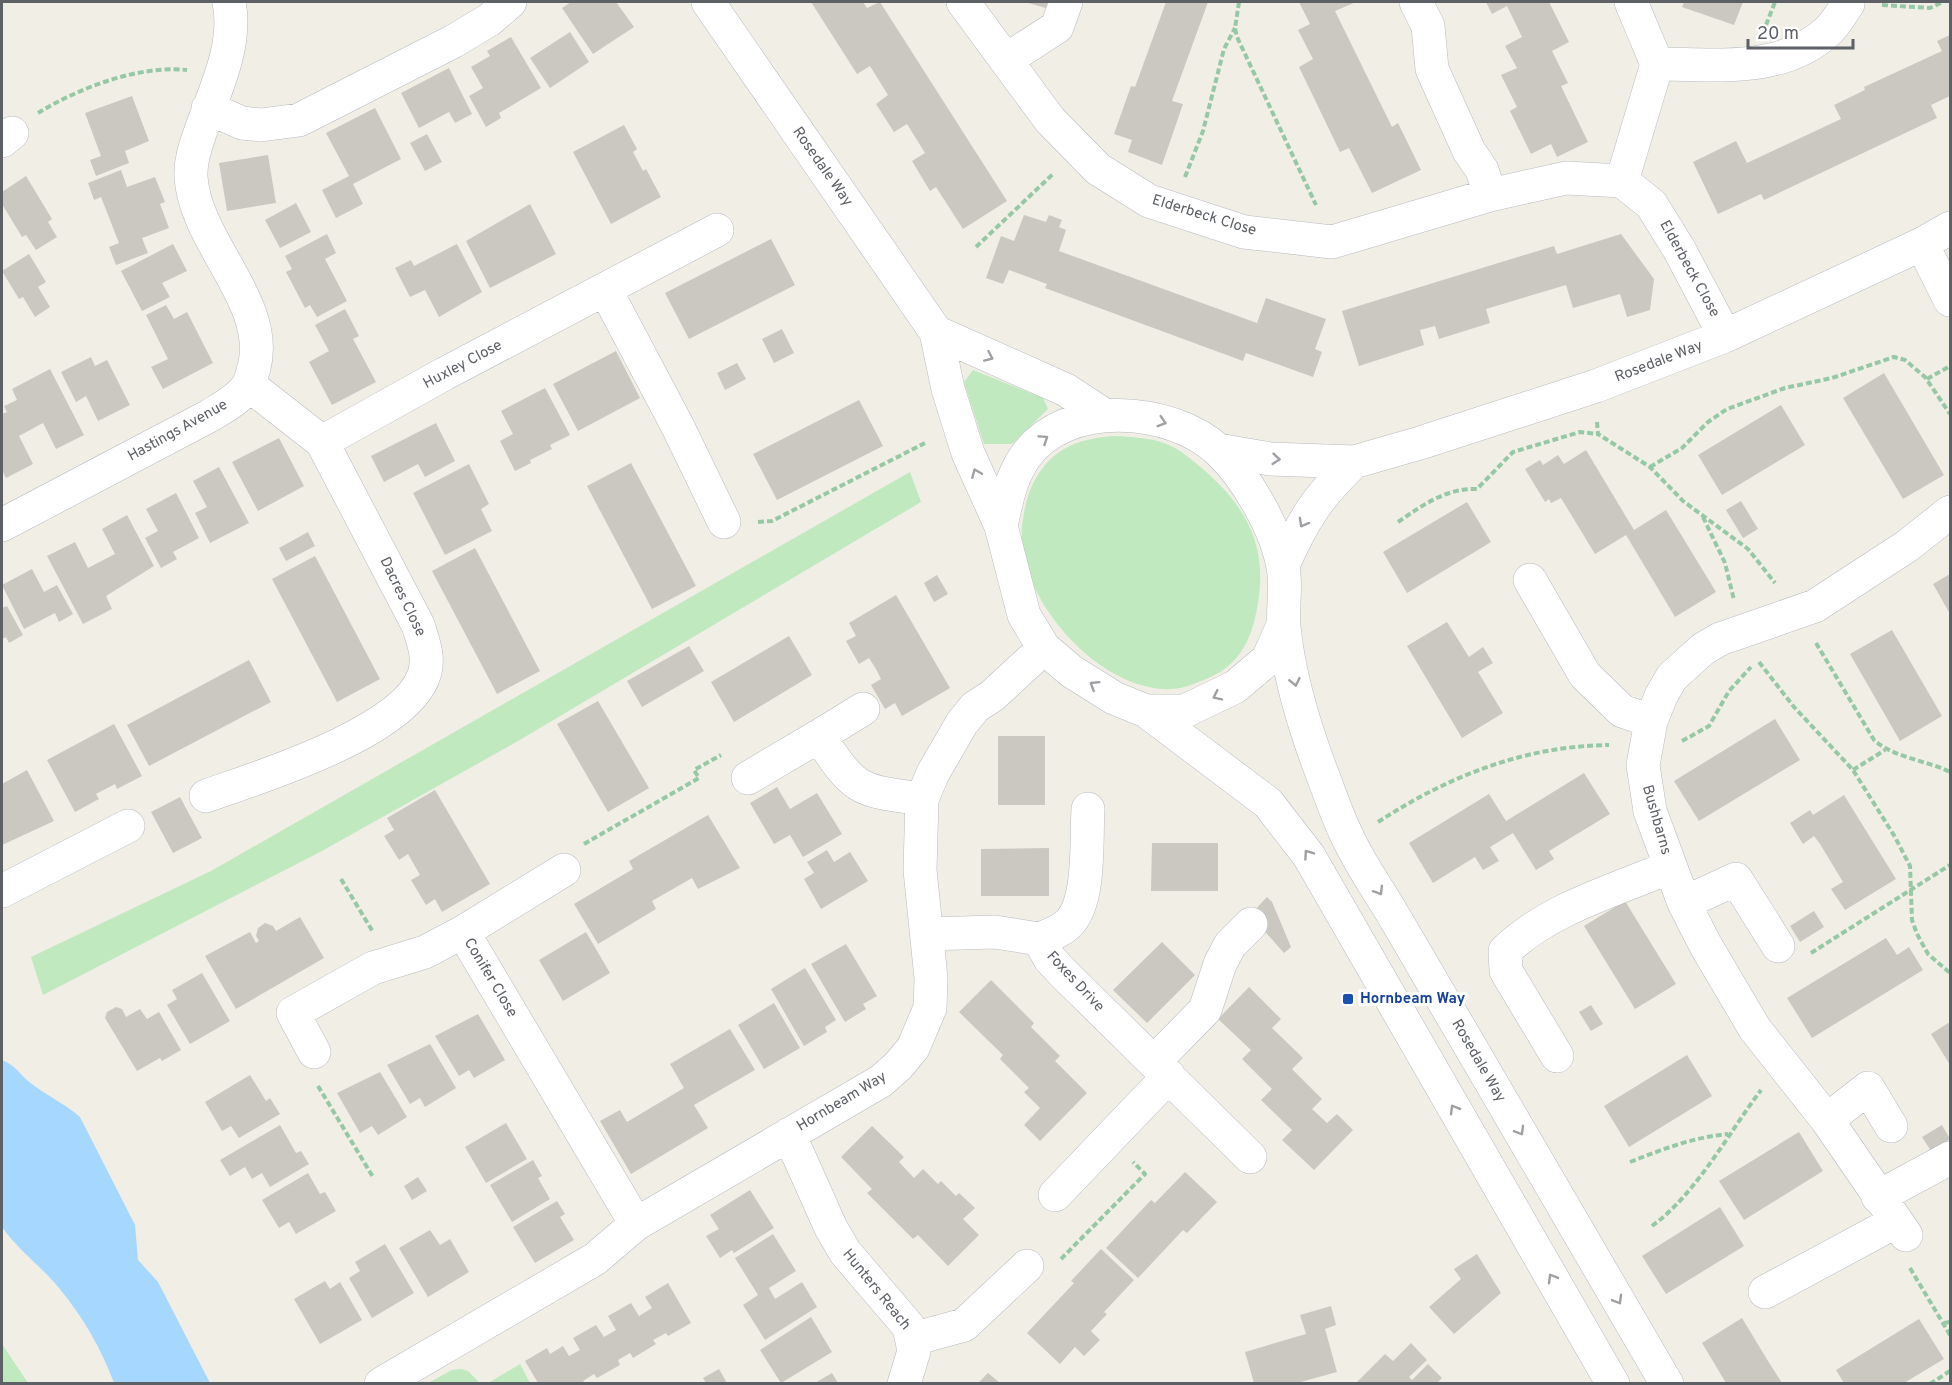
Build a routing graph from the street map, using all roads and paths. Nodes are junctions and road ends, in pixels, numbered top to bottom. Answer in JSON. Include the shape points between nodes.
{"nodes":[{"id":1,"x":229,"y":2,"type":"edge"},
{"id":2,"x":510,"y":2,"type":"edge"},
{"id":3,"x":708,"y":2,"type":"edge"},
{"id":4,"x":963,"y":2,"type":"edge"},
{"id":5,"x":1239,"y":2,"type":"edge"},
{"id":6,"x":1416,"y":2,"type":"edge"},
{"id":7,"x":1631,"y":2,"type":"edge"},
{"id":8,"x":1926,"y":2,"type":"edge"},
{"id":9,"x":1943,"y":2,"type":"edge"},
{"id":10,"x":1848,"y":4,"type":"joint"},
{"id":11,"x":1930,"y":8,"type":"junction"},
{"id":12,"x":1062,"y":14,"type":"edge"},
{"id":13,"x":1235,"y":28,"type":"junction"},
{"id":14,"x":1006,"y":60,"type":"junction"},
{"id":15,"x":1657,"y":64,"type":"junction"},
{"id":16,"x":220,"y":78,"type":"junction"},
{"id":17,"x":208,"y":108,"type":"junction"},
{"id":18,"x":7,"y":137,"type":"edge"},
{"id":19,"x":1079,"y":149,"type":"junction"},
{"id":20,"x":1622,"y":181,"type":"junction"},
{"id":21,"x":1490,"y":195,"type":"junction"},
{"id":22,"x":1172,"y":208,"type":"junction"},
{"id":23,"x":1950,"y":228,"type":"edge"},
{"id":24,"x":717,"y":230,"type":"dead end"},
{"id":25,"x":1332,"y":242,"type":"junction"},
{"id":26,"x":1922,"y":244,"type":"junction"},
{"id":27,"x":976,"y":247,"type":"dead end"},
{"id":28,"x":605,"y":289,"type":"junction"},
{"id":29,"x":1950,"y":300,"type":"edge"},
{"id":30,"x":936,"y":332,"type":"junction"},
{"id":31,"x":1725,"y":336,"type":"junction"},
{"id":32,"x":1950,"y":366,"type":"edge"},
{"id":33,"x":1927,"y":380,"type":"junction"},
{"id":34,"x":249,"y":385,"type":"junction"},
{"id":35,"x":1950,"y":414,"type":"edge"},
{"id":36,"x":1104,"y":415,"type":"junction"},
{"id":37,"x":1598,"y":434,"type":"dead end"},
{"id":38,"x":322,"y":442,"type":"junction"},
{"id":39,"x":925,"y":442,"type":"dead end"},
{"id":40,"x":1218,"y":450,"type":"junction"},
{"id":41,"x":1353,"y":462,"type":"junction"},
{"id":42,"x":1650,"y":466,"type":"dead end"},
{"id":43,"x":1950,"y":512,"type":"edge"},
{"id":44,"x":1703,"y":516,"type":"dead end"},
{"id":45,"x":724,"y":522,"type":"joint"},
{"id":46,"x":1398,"y":522,"type":"dead end"},
{"id":47,"x":2,"y":525,"type":"edge"},
{"id":48,"x":1001,"y":526,"type":"junction"},
{"id":49,"x":1283,"y":565,"type":"junction"},
{"id":50,"x":1530,"y":580,"type":"dead end"},
{"id":51,"x":1283,"y":625,"type":"junction"},
{"id":52,"x":1750,"y":645,"type":"junction"},
{"id":53,"x":1044,"y":648,"type":"junction"},
{"id":54,"x":863,"y":709,"type":"dead end"},
{"id":55,"x":1146,"y":711,"type":"junction"},
{"id":56,"x":1648,"y":733,"type":"junction"},
{"id":57,"x":819,"y":736,"type":"junction"},
{"id":58,"x":728,"y":750,"type":"dead end"},
{"id":59,"x":1885,"y":750,"type":"dead end"},
{"id":60,"x":1853,"y":770,"type":"junction"},
{"id":61,"x":748,"y":778,"type":"dead end"},
{"id":62,"x":206,"y":796,"type":"dead end"},
{"id":63,"x":922,"y":799,"type":"junction"},
{"id":64,"x":1088,"y":809,"type":"dead end"},
{"id":65,"x":128,"y":826,"type":"dead end"},
{"id":66,"x":1348,"y":840,"type":"junction"},
{"id":67,"x":1950,"y":866,"type":"edge"},
{"id":68,"x":1670,"y":867,"type":"junction"},
{"id":69,"x":564,"y":870,"type":"joint"},
{"id":70,"x":341,"y":879,"type":"dead end"},
{"id":71,"x":1912,"y":890,"type":"junction"},
{"id":72,"x":2,"y":891,"type":"edge"},
{"id":73,"x":1684,"y":903,"type":"junction"},
{"id":74,"x":1251,"y":924,"type":"dead end"},
{"id":75,"x":463,"y":932,"type":"junction"},
{"id":76,"x":927,"y":934,"type":"junction"},
{"id":77,"x":1039,"y":939,"type":"junction"},
{"id":78,"x":1792,"y":951,"type":"joint"},
{"id":79,"x":392,"y":962,"type":"junction"},
{"id":80,"x":1950,"y":973,"type":"edge"},
{"id":81,"x":314,"y":1052,"type":"joint"},
{"id":82,"x":1557,"y":1056,"type":"dead end"},
{"id":83,"x":1781,"y":1063,"type":"junction"},
{"id":84,"x":1162,"y":1069,"type":"junction"},
{"id":85,"x":1827,"y":1120,"type":"junction"},
{"id":86,"x":1891,"y":1126,"type":"dead end"},
{"id":87,"x":789,"y":1134,"type":"junction"},
{"id":88,"x":1728,"y":1134,"type":"junction"},
{"id":89,"x":1250,"y":1157,"type":"dead end"},
{"id":90,"x":1950,"y":1158,"type":"edge"},
{"id":91,"x":1630,"y":1162,"type":"dead end"},
{"id":92,"x":373,"y":1178,"type":"dead end"},
{"id":93,"x":1055,"y":1195,"type":"dead end"},
{"id":94,"x":1893,"y":1218,"type":"junction"},
{"id":95,"x":636,"y":1224,"type":"junction"},
{"id":96,"x":1652,"y":1226,"type":"dead end"},
{"id":97,"x":1027,"y":1266,"type":"dead end"},
{"id":98,"x":1765,"y":1292,"type":"dead end"},
{"id":99,"x":1950,"y":1322,"type":"edge"},
{"id":100,"x":1944,"y":1323,"type":"junction"},
{"id":101,"x":1950,"y":1335,"type":"edge"},
{"id":102,"x":913,"y":1339,"type":"junction"},
{"id":103,"x":1950,"y":1371,"type":"edge"},
{"id":104,"x":381,"y":1383,"type":"edge"},
{"id":105,"x":903,"y":1383,"type":"edge"},
{"id":106,"x":1612,"y":1383,"type":"edge"},
{"id":107,"x":1667,"y":1383,"type":"edge"},
{"id":108,"x":1930,"y":1383,"type":"edge"}],
"edges":[{"from":1,"to":16,"type":"street","via":[[231,32]]},
{"from":2,"to":17,"type":"street","via":[[454,41],[299,120],[242,123]]},
{"from":3,"to":30,"type":"street","name":"Rosedale Way"},
{"from":4,"to":14,"type":"street","name":"Elderbeck Close"},
{"from":5,"to":13,"type":"path"},
{"from":6,"to":21,"type":"street","via":[[1428,26],[1432,69],[1469,151],[1482,170]]},
{"from":7,"to":15,"type":"street"},
{"from":8,"to":11,"type":"path"},
{"from":9,"to":11,"type":"path"},
{"from":10,"to":11,"type":"path"},
{"from":10,"to":15,"type":"street","via":[[1829,30],[1783,57],[1759,64]]},
{"from":12,"to":14,"type":"street"},
{"from":13,"to":22,"type":"path","via":[[1224,49],[1203,131]]},
{"from":13,"to":25,"type":"path"},
{"from":14,"to":19,"type":"street","name":"Elderbeck Close","via":[[1050,120]]},
{"from":15,"to":20,"type":"street"},
{"from":16,"to":17,"type":"street"},
{"from":16,"to":18,"type":"path","via":[[185,69],[126,76],[52,105],[20,123]]},
{"from":17,"to":34,"type":"street","via":[[193,154],[191,177],[203,221],[254,328],[257,345]]},
{"from":19,"to":22,"type":"street","name":"Elderbeck Close","via":[[1098,169],[1149,201]]},
{"from":19,"to":27,"type":"path"},
{"from":20,"to":21,"type":"street","name":"Elderbeck Close","via":[[1566,178]]},
{"from":20,"to":31,"type":"street","name":"Elderbeck Close","via":[[1651,204]]},
{"from":21,"to":25,"type":"street","name":"Elderbeck Close"},
{"from":22,"to":25,"type":"street","name":"Elderbeck Close","via":[[1244,232]]},
{"from":23,"to":26,"type":"street","name":"Rosedale Way"},
{"from":24,"to":28,"type":"street","name":"Huxley Close"},
{"from":26,"to":29,"type":"street"},
{"from":26,"to":31,"type":"street","name":"Rosedale Way"},
{"from":28,"to":38,"type":"street","name":"Huxley Close"},
{"from":28,"to":45,"type":"street"},
{"from":30,"to":36,"type":"street","one_way":true,"via":[[1066,390]]},
{"from":48,"to":30,"type":"street","name":"Rosedale Way","one_way":true,"via":[[968,453]]},
{"from":31,"to":41,"type":"street","name":"Rosedale Way","via":[[1596,386]]},
{"from":32,"to":33,"type":"path"},
{"from":33,"to":35,"type":"path"},
{"from":33,"to":42,"type":"path","via":[[1905,360],[1894,357],[1832,378],[1785,388],[1727,409],[1682,448]]},
{"from":34,"to":38,"type":"street","name":"Dacres Close"},
{"from":34,"to":47,"type":"street","name":"Hastings Avenue","via":[[209,416]]},
{"from":36,"to":40,"type":"street","name":"Rosedale Way","one_way":true,"via":[[1134,415],[1163,421]]},
{"from":48,"to":36,"type":"street","name":"Rosedale Way","one_way":true,"via":[[1014,476],[1039,441],[1074,423]]},
{"from":37,"to":46,"type":"path","via":[[1580,432],[1514,452],[1477,489],[1460,488],[1443,495]]},
{"from":38,"to":62,"type":"street","name":"Dacres Close","via":[[418,626],[424,644],[424,676],[396,709],[341,744]]},
{"from":39,"to":45,"type":"path","via":[[772,522]]},
{"from":40,"to":41,"type":"street","name":"Rosedale Way","one_way":true,"via":[[1270,459]]},
{"from":40,"to":49,"type":"street","name":"Rosedale Way","via":[[1265,515]]},
{"from":41,"to":49,"type":"street","name":"Rosedale Way","one_way":true,"via":[[1303,520]]},
{"from":43,"to":52,"type":"street","name":"Bushbarns","via":[[1907,546]]},
{"from":44,"to":52,"type":"path","via":[[1725,563]]},
{"from":48,"to":53,"type":"street","name":"Rosedale Way","via":[[1023,615]]},
{"from":49,"to":51,"type":"street","name":"Rosedale Way"},
{"from":50,"to":56,"type":"street","via":[[1585,675]]},
{"from":51,"to":55,"type":"street","name":"Rosedale Way","one_way":true,"via":[[1268,659],[1235,687],[1185,711]]},
{"from":51,"to":66,"type":"street","name":"Rosedale Way","one_way":true,"via":[[1303,724]]},
{"from":52,"to":56,"type":"street","name":"Bushbarns","via":[[1703,649],[1672,677]]},
{"from":52,"to":56,"type":"path","via":[[1730,692],[1709,726],[1671,744]]},
{"from":52,"to":60,"type":"path","via":[[1794,707]]},
{"from":55,"to":53,"type":"street","name":"Rosedale Way","one_way":true,"via":[[1114,698],[1071,671]]},
{"from":53,"to":63,"type":"street","name":"Hornbeam Way","via":[[975,707],[962,723]]},
{"from":54,"to":57,"type":"street"},
{"from":106,"to":55,"type":"street","name":"Rosedale Way","one_way":true,"via":[[1310,856],[1268,803]]},
{"from":56,"to":66,"type":"path","via":[[1492,763],[1420,796]]},
{"from":56,"to":68,"type":"street","name":"Bushbarns","via":[[1644,783]]},
{"from":57,"to":61,"type":"street"},
{"from":57,"to":63,"type":"street","via":[[856,785]]},
{"from":58,"to":69,"type":"path","via":[[694,770],[699,778],[558,859]]},
{"from":59,"to":60,"type":"path"},
{"from":60,"to":71,"type":"path","via":[[1910,866]]},
{"from":63,"to":76,"type":"street","name":"Hornbeam Way","via":[[920,870]]},
{"from":64,"to":77,"type":"street","via":[[1082,900],[1070,923]]},
{"from":65,"to":72,"type":"street"},
{"from":66,"to":107,"type":"street","name":"Rosedale Way","one_way":true},
{"from":67,"to":71,"type":"path"},
{"from":68,"to":73,"type":"street","name":"Bushbarns"},
{"from":68,"to":82,"type":"street","via":[[1567,911],[1520,937],[1505,951],[1506,971]]},
{"from":69,"to":75,"type":"street"},
{"from":70,"to":79,"type":"path"},
{"from":71,"to":78,"type":"path"},
{"from":71,"to":80,"type":"path","via":[[1912,920],[1917,934],[1928,954]]},
{"from":73,"to":78,"type":"street","via":[[1736,879]]},
{"from":73,"to":83,"type":"street","name":"Bushbarns","via":[[1755,1029]]},
{"from":74,"to":84,"type":"street","via":[[1230,945],[1205,1010]]},
{"from":75,"to":79,"type":"street","name":"Conifer Close"},
{"from":75,"to":95,"type":"street","name":"Conifer Close"},
{"from":76,"to":77,"type":"street","name":"Foxes Drive","via":[[995,932]]},
{"from":76,"to":87,"type":"street","name":"Hornbeam Way","via":[[930,1008],[913,1048],[881,1081]]},
{"from":77,"to":84,"type":"street","name":"Foxes Drive","via":[[1063,974]]},
{"from":79,"to":81,"type":"street","name":"Conifer Close","via":[[293,1013]]},
{"from":81,"to":92,"type":"path","via":[[309,1072]]},
{"from":83,"to":85,"type":"street","name":"Bushbarns"},
{"from":83,"to":88,"type":"path"},
{"from":84,"to":89,"type":"street","name":"Foxes Drive"},
{"from":84,"to":93,"type":"street"},
{"from":85,"to":86,"type":"street","via":[[1868,1088]]},
{"from":85,"to":94,"type":"street","name":"Bushbarns"},
{"from":87,"to":95,"type":"street","name":"Hornbeam Way"},
{"from":87,"to":102,"type":"street","name":"Hunters Reach","via":[[845,1252],[906,1322]]},
{"from":88,"to":91,"type":"path","via":[[1706,1136]]},
{"from":88,"to":96,"type":"path","via":[[1690,1188]]},
{"from":90,"to":94,"type":"street"},
{"from":94,"to":98,"type":"street"},
{"from":94,"to":100,"type":"path","via":[[1910,1268]]},
{"from":95,"to":104,"type":"street","name":"Hornbeam Way","via":[[596,1259]]},
{"from":97,"to":102,"type":"street","via":[[964,1325]]},
{"from":99,"to":100,"type":"path"},
{"from":100,"to":101,"type":"path"},
{"from":102,"to":105,"type":"street","name":"Hunters Reach","via":[[912,1362]]},
{"from":103,"to":108,"type":"path"}]}
